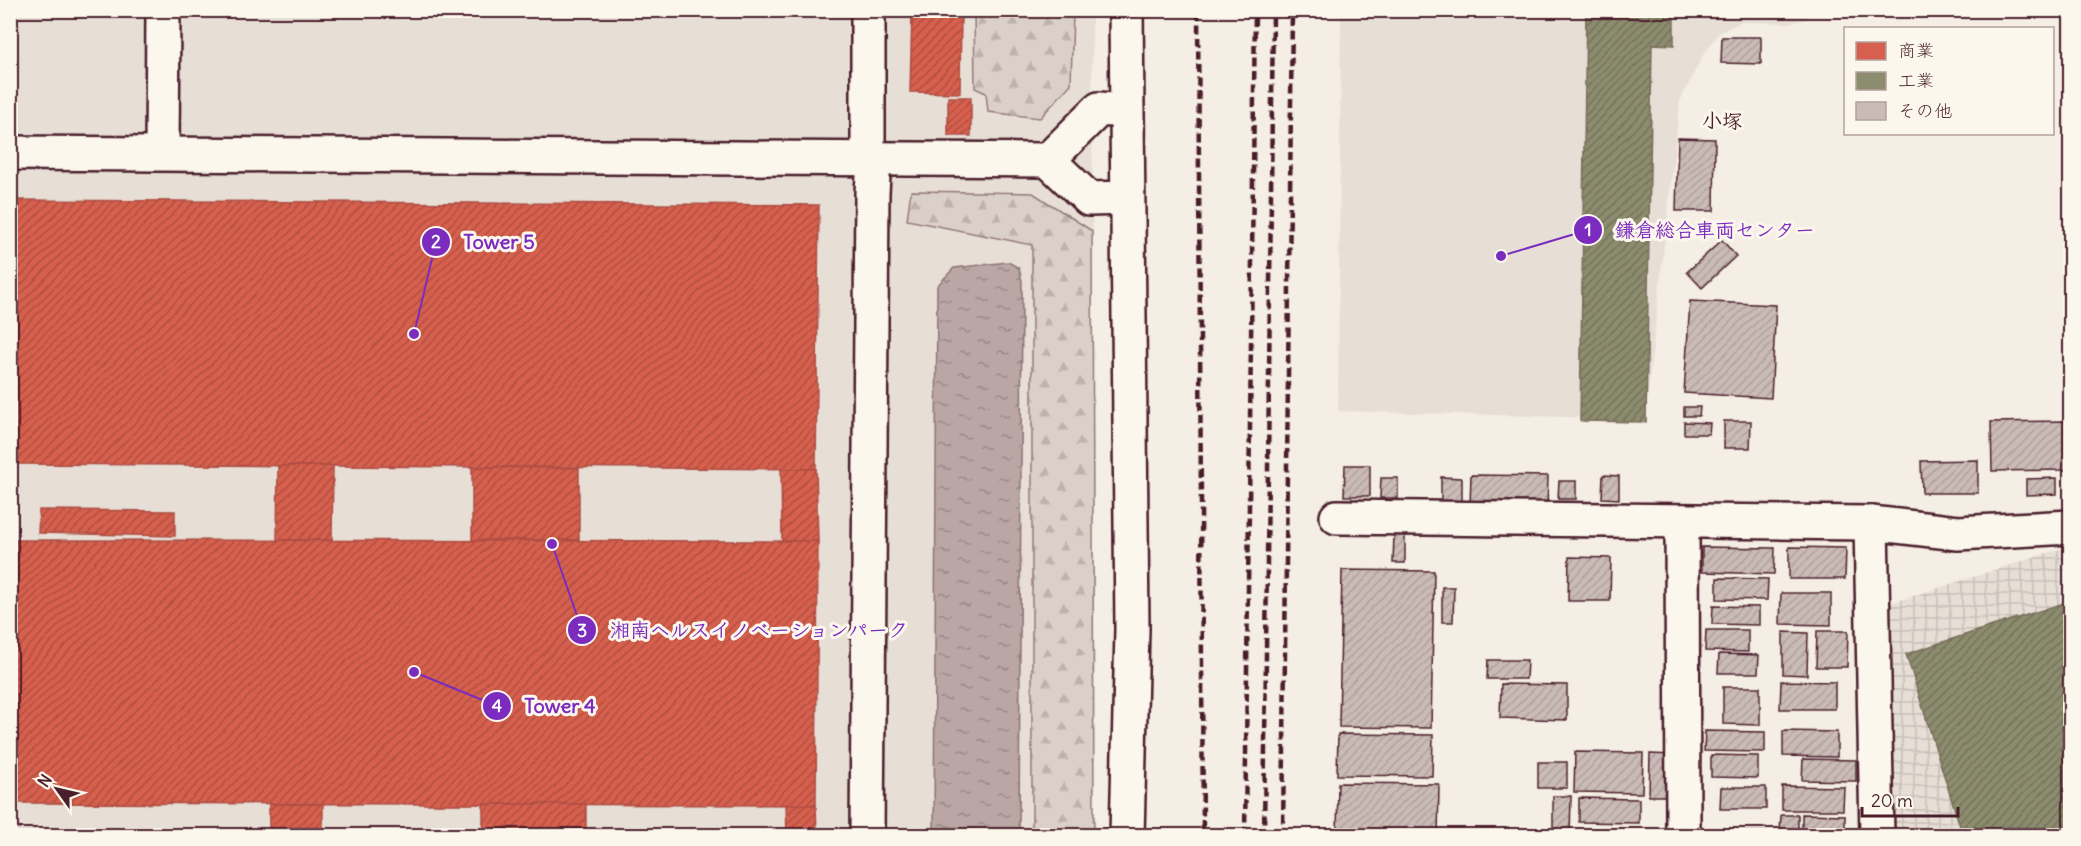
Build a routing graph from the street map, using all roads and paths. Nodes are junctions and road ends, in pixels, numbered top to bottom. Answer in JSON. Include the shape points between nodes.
{"nodes":[{"id":1,"x":163,"y":10,"type":"edge"},
{"id":2,"x":868,"y":10,"type":"edge"},
{"id":3,"x":1126,"y":10,"type":"edge"},
{"id":4,"x":1126,"y":111,"type":"junction"},
{"id":5,"x":162,"y":152,"type":"junction"},
{"id":6,"x":10,"y":153,"type":"edge"},
{"id":7,"x":871,"y":159,"type":"junction"},
{"id":8,"x":1048,"y":160,"type":"junction"},
{"id":9,"x":1127,"y":198,"type":"junction"},
{"id":10,"x":1336,"y":517,"type":"dead end"},
{"id":11,"x":1682,"y":521,"type":"junction"},
{"id":12,"x":1871,"y":523,"type":"junction"},
{"id":13,"x":2070,"y":527,"type":"edge"},
{"id":14,"x":867,"y":836,"type":"edge"},
{"id":15,"x":1127,"y":836,"type":"edge"},
{"id":16,"x":1683,"y":836,"type":"edge"},
{"id":17,"x":1877,"y":836,"type":"edge"}],
"edges":[{"from":1,"to":5,"type":"street"},
{"from":2,"to":7,"type":"street"},
{"from":3,"to":4,"type":"street"},
{"from":4,"to":8,"type":"street","via":[[1099,109]]},
{"from":4,"to":9,"type":"street"},
{"from":5,"to":6,"type":"street"},
{"from":5,"to":7,"type":"street"},
{"from":7,"to":8,"type":"street"},
{"from":7,"to":14,"type":"street"},
{"from":8,"to":9,"type":"street","via":[[1089,199]]},
{"from":9,"to":15,"type":"street","via":[[1132,629]]},
{"from":10,"to":11,"type":"street"},
{"from":11,"to":12,"type":"street"},
{"from":11,"to":16,"type":"street"},
{"from":12,"to":13,"type":"street","via":[[1958,533]]},
{"from":12,"to":17,"type":"street"}]}
